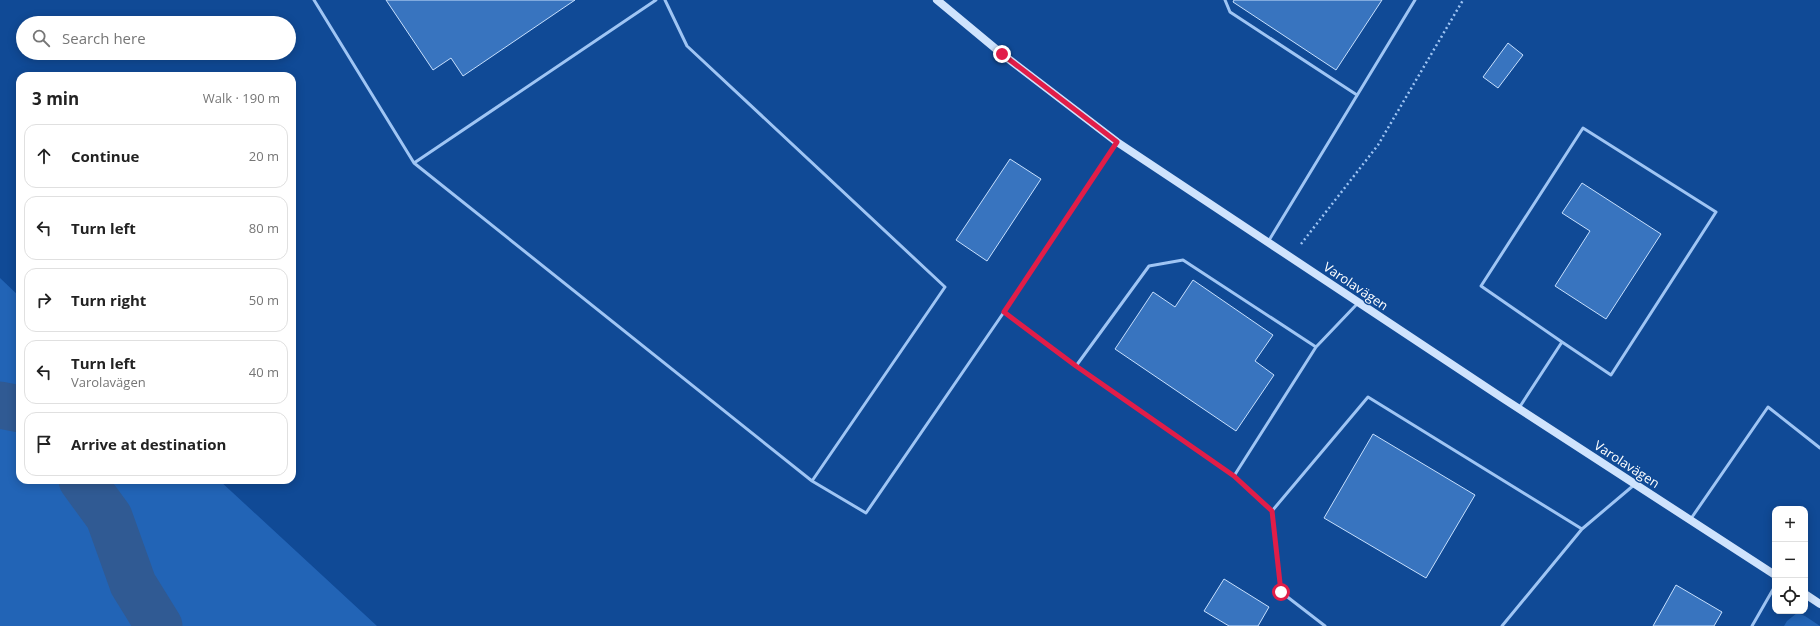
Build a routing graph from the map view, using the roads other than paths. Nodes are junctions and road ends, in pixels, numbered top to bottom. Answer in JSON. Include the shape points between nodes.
{"nodes":[{"id":1,"x":314,"y":0,"type":"edge"},
{"id":2,"x":656,"y":0,"type":"edge"},
{"id":3,"x":665,"y":0,"type":"edge"},
{"id":4,"x":937,"y":0,"type":"edge"},
{"id":5,"x":1225,"y":0,"type":"edge"},
{"id":6,"x":1415,"y":0,"type":"edge"},
{"id":7,"x":1357,"y":95,"type":"junction"},
{"id":8,"x":1117,"y":142,"type":"junction"},
{"id":9,"x":414,"y":163,"type":"junction"},
{"id":10,"x":1268,"y":242,"type":"junction"},
{"id":11,"x":1359,"y":303,"type":"junction"},
{"id":12,"x":1004,"y":312,"type":"junction"},
{"id":13,"x":1562,"y":342,"type":"junction"},
{"id":14,"x":1316,"y":347,"type":"junction"},
{"id":15,"x":1076,"y":366,"type":"junction"},
{"id":16,"x":1519,"y":408,"type":"junction"},
{"id":17,"x":1820,"y":448,"type":"edge"},
{"id":18,"x":1234,"y":476,"type":"junction"},
{"id":19,"x":812,"y":481,"type":"junction"},
{"id":20,"x":1635,"y":484,"type":"junction"},
{"id":21,"x":1272,"y":511,"type":"junction"},
{"id":22,"x":1690,"y":520,"type":"junction"},
{"id":23,"x":1582,"y":529,"type":"junction"},
{"id":24,"x":1772,"y":573,"type":"edge"},
{"id":25,"x":1772,"y":591,"type":"edge"},
{"id":26,"x":1808,"y":596,"type":"edge"},
{"id":27,"x":1820,"y":604,"type":"edge"},
{"id":28,"x":1325,"y":626,"type":"edge"},
{"id":29,"x":1502,"y":626,"type":"edge"},
{"id":30,"x":1752,"y":626,"type":"edge"}],
"edges":[{"from":1,"to":9,"type":"lane"},
{"from":2,"to":9,"type":"lane"},
{"from":3,"to":19,"type":"lane","via":[[688,46],[945,287]]},
{"from":4,"to":8,"type":"street","name":"Varolavägen","via":[[1002,54]]},
{"from":5,"to":7,"type":"lane","via":[[1230,12]]},
{"from":6,"to":7,"type":"lane"},
{"from":7,"to":10,"type":"lane"},
{"from":8,"to":10,"type":"street","name":"Varolavägen"},
{"from":8,"to":12,"type":"lane"},
{"from":9,"to":19,"type":"lane"},
{"from":10,"to":11,"type":"street","name":"Varolavägen"},
{"from":11,"to":14,"type":"lane"},
{"from":11,"to":16,"type":"street","name":"Varolavägen"},
{"from":12,"to":15,"type":"lane"},
{"from":12,"to":19,"type":"lane","via":[[866,513]]},
{"from":13,"to":13,"type":"lane","via":[[1481,286],[1583,128],[1716,212],[1612,375]]},
{"from":13,"to":16,"type":"lane"},
{"from":14,"to":15,"type":"lane","via":[[1183,260],[1149,266]]},
{"from":14,"to":18,"type":"lane"},
{"from":15,"to":18,"type":"lane"},
{"from":16,"to":20,"type":"street","name":"Varolavägen"},
{"from":17,"to":22,"type":"lane","via":[[1768,407]]},
{"from":18,"to":21,"type":"lane"},
{"from":20,"to":22,"type":"street","name":"Varolavägen"},
{"from":20,"to":23,"type":"lane"},
{"from":21,"to":23,"type":"lane","via":[[1368,397]]},
{"from":21,"to":28,"type":"lane","via":[[1281,592]]},
{"from":22,"to":24,"type":"street","name":"Varolavägen"},
{"from":23,"to":29,"type":"lane"},
{"from":25,"to":30,"type":"lane"},
{"from":26,"to":27,"type":"street"}]}
